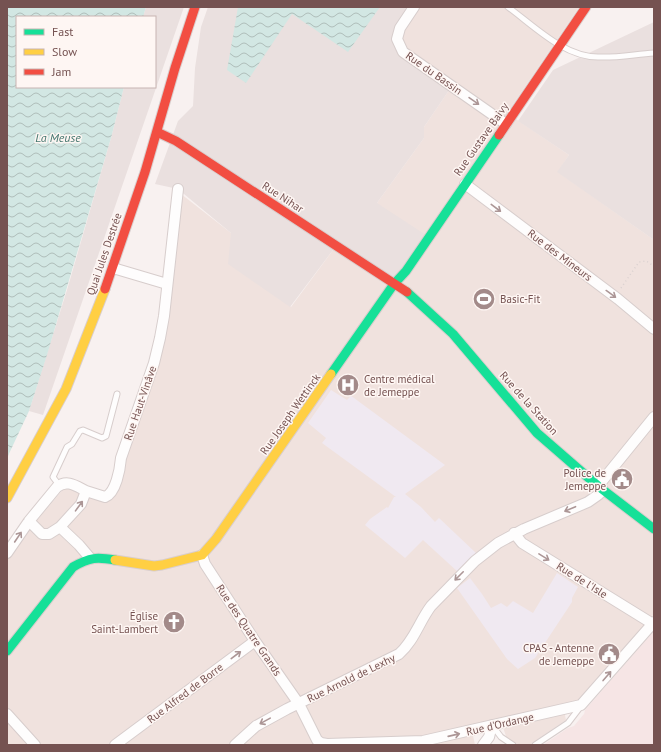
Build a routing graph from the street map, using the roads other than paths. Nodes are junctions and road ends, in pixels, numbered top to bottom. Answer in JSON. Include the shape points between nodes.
{"nodes":[{"id":1,"x":195,"y":7,"type":"edge"},
{"id":2,"x":414,"y":7,"type":"edge"},
{"id":3,"x":508,"y":7,"type":"edge"},
{"id":4,"x":586,"y":7,"type":"edge"},
{"id":5,"x":559,"y":46,"type":"junction"},
{"id":6,"x":654,"y":53,"type":"edge"},
{"id":7,"x":506,"y":124,"type":"junction"},
{"id":8,"x":157,"y":132,"type":"junction"},
{"id":9,"x":465,"y":184,"type":"junction"},
{"id":10,"x":178,"y":189,"type":"dead end"},
{"id":11,"x":113,"y":268,"type":"junction"},
{"id":12,"x":167,"y":284,"type":"junction"},
{"id":13,"x":394,"y":284,"type":"junction"},
{"id":14,"x":654,"y":329,"type":"edge"},
{"id":15,"x":117,"y":394,"type":"dead end"},
{"id":16,"x":654,"y":417,"type":"edge"},
{"id":17,"x":59,"y":485,"type":"junction"},
{"id":18,"x":600,"y":488,"type":"junction"},
{"id":19,"x":86,"y":491,"type":"junction"},
{"id":20,"x":7,"y":498,"type":"edge"},
{"id":21,"x":29,"y":521,"type":"junction"},
{"id":22,"x":60,"y":527,"type":"junction"},
{"id":23,"x":654,"y":529,"type":"edge"},
{"id":24,"x":514,"y":533,"type":"junction"},
{"id":25,"x":7,"y":553,"type":"edge"},
{"id":26,"x":202,"y":555,"type":"junction"},
{"id":27,"x":90,"y":558,"type":"junction"},
{"id":28,"x":653,"y":623,"type":"edge"},
{"id":29,"x":255,"y":641,"type":"junction"},
{"id":30,"x":7,"y":651,"type":"edge"},
{"id":31,"x":299,"y":704,"type":"junction"},
{"id":32,"x":581,"y":705,"type":"junction"},
{"id":33,"x":7,"y":714,"type":"edge"},
{"id":34,"x":492,"y":725,"type":"junction"},
{"id":35,"x":34,"y":745,"type":"edge"},
{"id":36,"x":115,"y":745,"type":"edge"},
{"id":37,"x":235,"y":745,"type":"edge"},
{"id":38,"x":483,"y":745,"type":"edge"},
{"id":39,"x":513,"y":745,"type":"edge"},
{"id":40,"x":535,"y":745,"type":"edge"}],
"edges":[{"from":1,"to":8,"type":"street","name":"Quai Jules Destrée"},
{"from":2,"to":7,"type":"street","name":"Rue du Bassin","one_way":true,"via":[[400,28],[397,38],[403,52]]},
{"from":3,"to":5,"type":"lane"},
{"from":4,"to":5,"type":"street","name":"Rue Gustave Baivy"},
{"from":5,"to":6,"type":"lane","via":[[574,53],[597,57]]},
{"from":5,"to":7,"type":"street","name":"Rue Gustave Baivy"},
{"from":7,"to":9,"type":"street","name":"Rue Gustave Baivy"},
{"from":8,"to":11,"type":"street","name":"Quai Jules Destrée"},
{"from":8,"to":13,"type":"street","name":"Rue Nihar","via":[[176,141]]},
{"from":9,"to":13,"type":"street","name":"Rue Gustave Baivy","via":[[406,271]]},
{"from":9,"to":14,"type":"street","name":"Rue des Mineurs","one_way":true,"via":[[615,296]]},
{"from":10,"to":12,"type":"street","name":"Rue Haut-Vinâve"},
{"from":11,"to":12,"type":"street"},
{"from":11,"to":20,"type":"street","name":"Quai Jules Destrée","via":[[53,415]]},
{"from":12,"to":19,"type":"street","name":"Rue Haut-Vinâve","via":[[156,354],[124,447],[113,490],[105,497]]},
{"from":13,"to":18,"type":"street","name":"Rue de la Station","via":[[418,301],[453,334],[537,433]]},
{"from":13,"to":26,"type":"street","name":"Rue Joseph Wettinck","via":[[243,501]]},
{"from":15,"to":17,"type":"lane","via":[[106,436],[102,438],[80,430],[72,444],[66,447],[53,477]]},
{"from":16,"to":18,"type":"street","name":"Rue Arnold de Lexhy"},
{"from":17,"to":19,"type":"street","via":[[67,482]]},
{"from":17,"to":21,"type":"street"},
{"from":18,"to":23,"type":"street","name":"Rue de la Station"},
{"from":18,"to":24,"type":"street","name":"Rue Arnold de Lexhy","one_way":true,"via":[[598,495],[588,502]]},
{"from":22,"to":19,"type":"street","one_way":true,"via":[[81,504]]},
{"from":21,"to":22,"type":"street","via":[[39,532],[45,534]]},
{"from":25,"to":21,"type":"street","one_way":true},
{"from":22,"to":27,"type":"street"},
{"from":24,"to":28,"type":"street","name":"Rue de l'Isle","one_way":true,"via":[[522,543]]},
{"from":24,"to":31,"type":"street","name":"Rue Arnold de Lexhy","one_way":true,"via":[[475,561],[437,598],[425,614],[409,645],[399,654]]},
{"from":26,"to":27,"type":"street","via":[[154,566],[104,557]]},
{"from":26,"to":29,"type":"street","name":"Rue des Quatre Grands","via":[[205,564]]},
{"from":27,"to":30,"type":"street","via":[[73,567]]},
{"from":32,"to":28,"type":"street","one_way":true},
{"from":29,"to":31,"type":"street","name":"Rue des Quatre Grands"},
{"from":36,"to":29,"type":"street","name":"Rue Alfred de Borre","one_way":true},
{"from":31,"to":34,"type":"street","name":"Rue d'Ordange","one_way":true,"via":[[316,740],[327,744],[423,741]]},
{"from":31,"to":37,"type":"street","name":"Rue Arnold de Lexhy","one_way":true,"via":[[256,726]]},
{"from":32,"to":34,"type":"street","name":"Rue d'Ordange"},
{"from":32,"to":40,"type":"lane","via":[[568,723]]},
{"from":33,"to":35,"type":"street"},
{"from":34,"to":38,"type":"street","via":[[489,737]]},
{"from":34,"to":39,"type":"lane","via":[[501,737]]}]}
